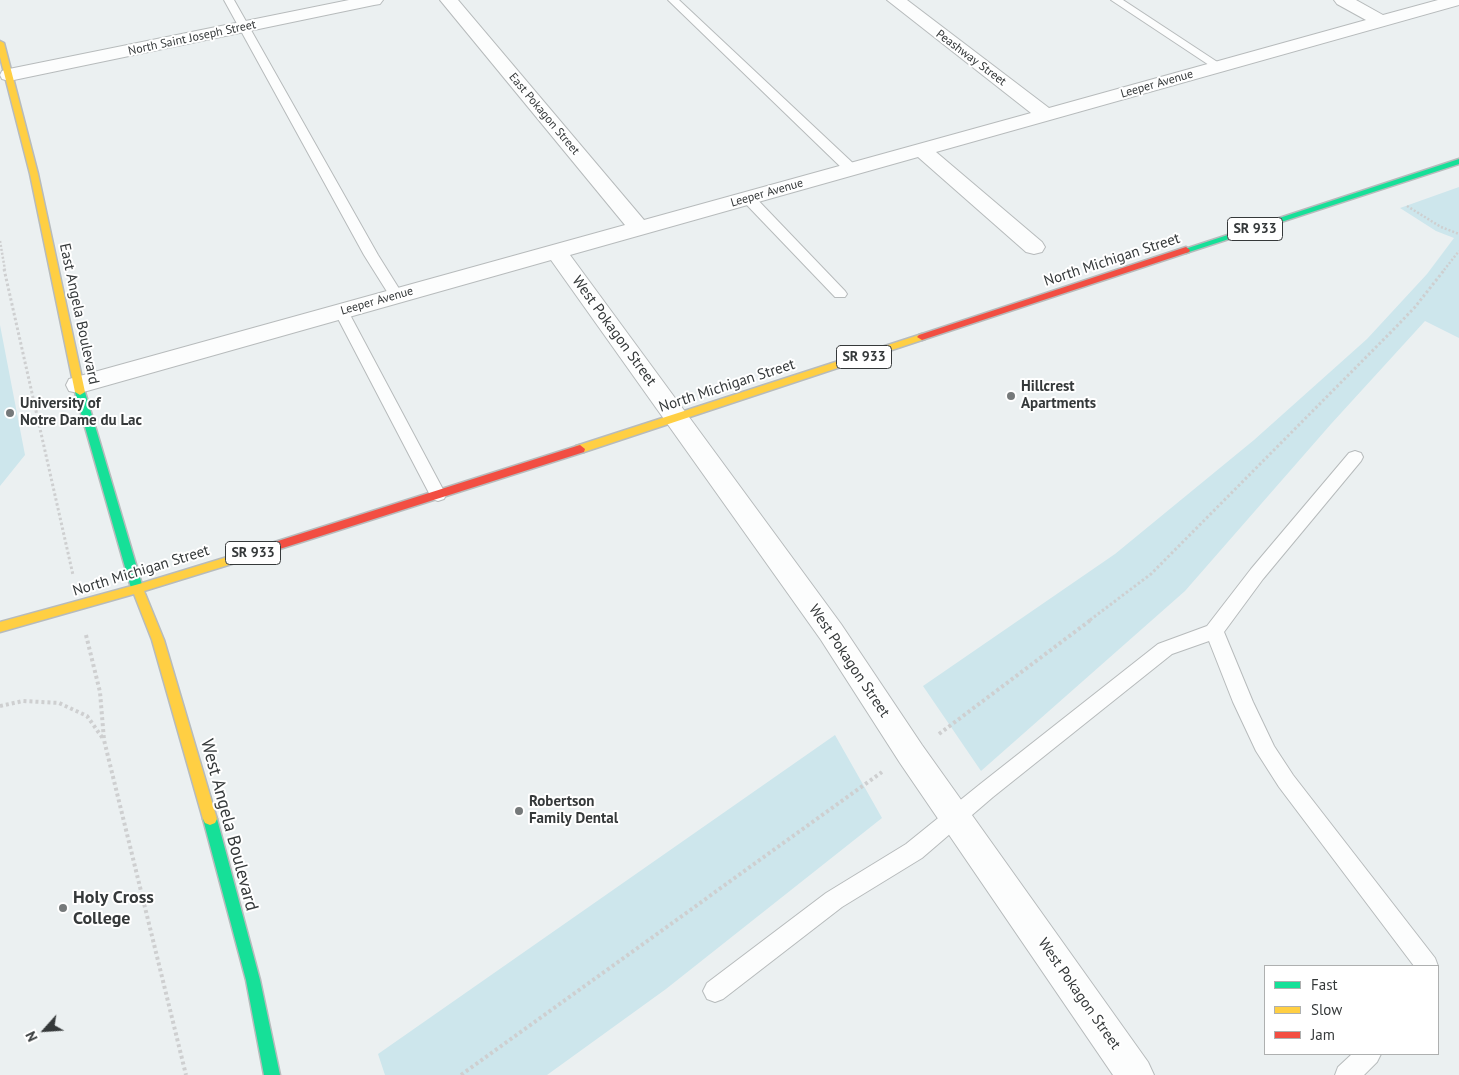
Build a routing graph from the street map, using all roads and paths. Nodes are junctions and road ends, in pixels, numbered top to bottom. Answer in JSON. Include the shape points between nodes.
{"nodes":[{"id":1,"x":229,"y":0,"type":"edge"},
{"id":2,"x":374,"y":0,"type":"edge"},
{"id":3,"x":449,"y":0,"type":"edge"},
{"id":4,"x":673,"y":0,"type":"edge"},
{"id":5,"x":896,"y":0,"type":"edge"},
{"id":6,"x":1116,"y":0,"type":"edge"},
{"id":7,"x":1457,"y":0,"type":"edge"},
{"id":8,"x":1346,"y":1,"type":"edge"},
{"id":9,"x":1381,"y":21,"type":"junction"},
{"id":10,"x":244,"y":27,"type":"junction"},
{"id":11,"x":0,"y":43,"type":"edge"},
{"id":12,"x":1219,"y":66,"type":"junction"},
{"id":13,"x":9,"y":75,"type":"junction"},
{"id":14,"x":1046,"y":115,"type":"junction"},
{"id":15,"x":922,"y":150,"type":"junction"},
{"id":16,"x":1459,"y":161,"type":"edge"},
{"id":17,"x":852,"y":169,"type":"junction"},
{"id":18,"x":748,"y":198,"type":"junction"},
{"id":19,"x":1404,"y":203,"type":"dead end"},
{"id":20,"x":639,"y":228,"type":"junction"},
{"id":21,"x":1459,"y":234,"type":"edge"},
{"id":22,"x":0,"y":241,"type":"edge"},
{"id":23,"x":1034,"y":247,"type":"dead end"},
{"id":24,"x":556,"y":251,"type":"junction"},
{"id":25,"x":1459,"y":252,"type":"edge"},
{"id":26,"x":840,"y":294,"type":"dead end"},
{"id":27,"x":396,"y":295,"type":"junction"},
{"id":28,"x":341,"y":311,"type":"junction"},
{"id":29,"x":78,"y":385,"type":"junction"},
{"id":30,"x":677,"y":418,"type":"junction"},
{"id":31,"x":1355,"y":457,"type":"dead end"},
{"id":32,"x":438,"y":495,"type":"junction"},
{"id":33,"x":68,"y":554,"type":"dead end"},
{"id":34,"x":137,"y":589,"type":"junction"},
{"id":35,"x":0,"y":627,"type":"edge"},
{"id":36,"x":1214,"y":631,"type":"junction"},
{"id":37,"x":93,"y":664,"type":"dead end"},
{"id":38,"x":0,"y":706,"type":"edge"},
{"id":39,"x":104,"y":740,"type":"junction"},
{"id":40,"x":932,"y":740,"type":"dead end"},
{"id":41,"x":883,"y":772,"type":"dead end"},
{"id":42,"x":955,"y":817,"type":"junction"},
{"id":43,"x":1426,"y":965,"type":"edge"},
{"id":44,"x":714,"y":991,"type":"dead end"},
{"id":45,"x":1368,"y":1055,"type":"edge"},
{"id":46,"x":186,"y":1075,"type":"edge"},
{"id":47,"x":272,"y":1075,"type":"edge"},
{"id":48,"x":461,"y":1075,"type":"edge"},
{"id":49,"x":1135,"y":1075,"type":"edge"},
{"id":50,"x":1347,"y":1075,"type":"edge"}],
"edges":[{"from":1,"to":10,"type":"lane"},
{"from":2,"to":10,"type":"street","name":"North Saint Joseph Street"},
{"from":3,"to":20,"type":"street","name":"East Pokagon Street"},
{"from":4,"to":17,"type":"lane"},
{"from":5,"to":14,"type":"street","name":"Peashway Street"},
{"from":6,"to":12,"type":"lane"},
{"from":7,"to":9,"type":"street","name":"Leeper Avenue"},
{"from":8,"to":9,"type":"street"},
{"from":9,"to":12,"type":"street","name":"Leeper Avenue"},
{"from":10,"to":13,"type":"street","name":"North Saint Joseph Street"},
{"from":10,"to":27,"type":"lane"},
{"from":11,"to":13,"type":"main road","name":"East Angela Boulevard"},
{"from":12,"to":14,"type":"street","name":"Leeper Avenue"},
{"from":13,"to":29,"type":"main road","name":"East Angela Boulevard","via":[[32,165]]},
{"from":14,"to":15,"type":"street","name":"Leeper Avenue"},
{"from":15,"to":17,"type":"street","name":"Leeper Avenue"},
{"from":15,"to":23,"type":"street"},
{"from":16,"to":30,"type":"main road","name":"North Michigan Street","number":"SR 933"},
{"from":17,"to":18,"type":"street","name":"Leeper Avenue"},
{"from":18,"to":20,"type":"street","name":"Leeper Avenue"},
{"from":18,"to":26,"type":"lane"},
{"from":19,"to":21,"type":"path","via":[[1441,228]]},
{"from":20,"to":24,"type":"street","name":"Leeper Avenue"},
{"from":22,"to":33,"type":"path"},
{"from":24,"to":27,"type":"street","name":"Leeper Avenue"},
{"from":24,"to":30,"type":"street","name":"West Pokagon Street"},
{"from":25,"to":40,"type":"path","via":[[1415,308],[1151,574]]},
{"from":27,"to":28,"type":"street","name":"Leeper Avenue"},
{"from":28,"to":29,"type":"street","name":"Leeper Avenue"},
{"from":28,"to":32,"type":"lane"},
{"from":29,"to":34,"type":"main road","name":"East Angela Boulevard"},
{"from":30,"to":32,"type":"main road","name":"North Michigan Street","number":"SR 933"},
{"from":30,"to":42,"type":"street","name":"West Pokagon Street","via":[[834,637]]},
{"from":31,"to":36,"type":"lane"},
{"from":32,"to":34,"type":"main road","name":"North Michigan Street","number":"SR 933"},
{"from":34,"to":35,"type":"main road","name":"North Michigan Street","number":"SR 933"},
{"from":34,"to":47,"type":"main road","name":"West Angela Boulevard","via":[[158,640],[199,776],[253,980]]},
{"from":36,"to":42,"type":"lane","via":[[1165,649]]},
{"from":36,"to":43,"type":"lane","via":[[1266,751]]},
{"from":37,"to":39,"type":"path","via":[[100,692]]},
{"from":38,"to":39,"type":"path","via":[[23,700],[59,703],[87,716]]},
{"from":39,"to":46,"type":"path"},
{"from":41,"to":48,"type":"path"},
{"from":42,"to":44,"type":"lane","via":[[914,851],[834,900]]},
{"from":42,"to":49,"type":"street","name":"West Pokagon Street"},
{"from":45,"to":50,"type":"lane"}]}
